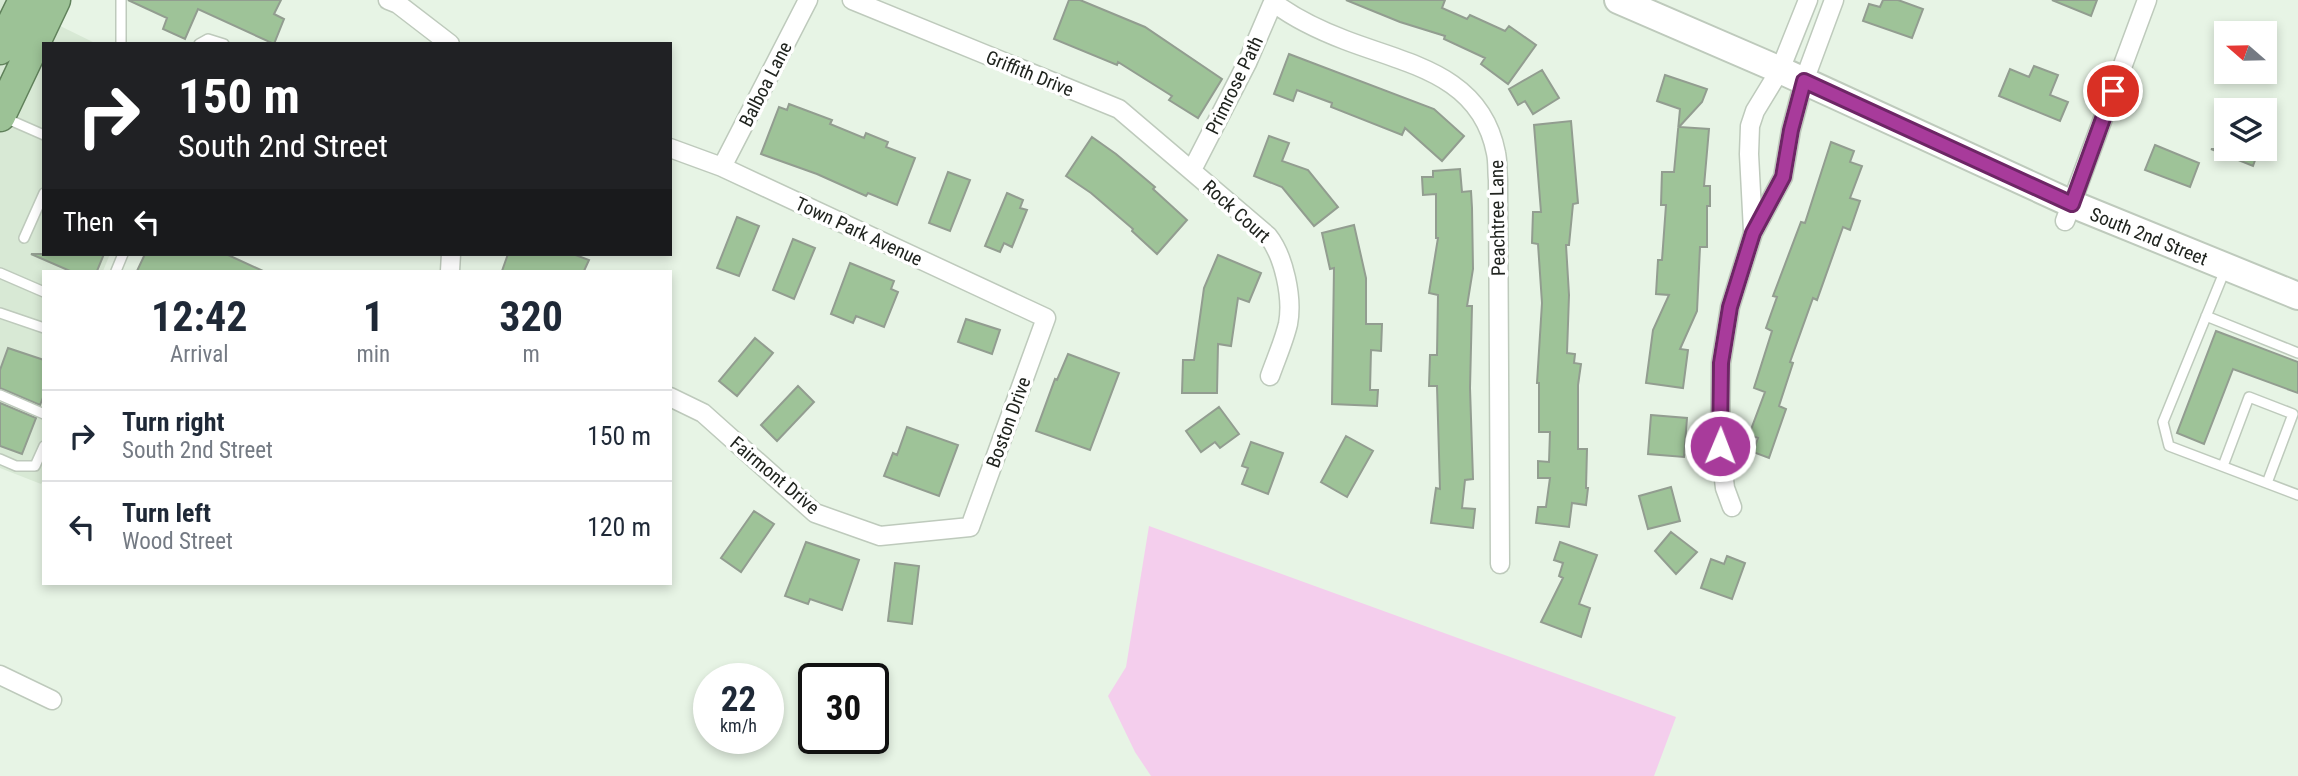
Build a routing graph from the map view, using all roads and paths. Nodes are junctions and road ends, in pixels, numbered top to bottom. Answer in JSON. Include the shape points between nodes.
{"nodes":[{"id":1,"x":24,"y":0,"type":"edge"},
{"id":2,"x":55,"y":0,"type":"edge"},
{"id":3,"x":121,"y":0,"type":"edge"},
{"id":4,"x":388,"y":0,"type":"edge"},
{"id":5,"x":808,"y":0,"type":"edge"},
{"id":6,"x":852,"y":0,"type":"edge"},
{"id":7,"x":1618,"y":0,"type":"edge"},
{"id":8,"x":1808,"y":0,"type":"edge"},
{"id":9,"x":1834,"y":0,"type":"edge"},
{"id":10,"x":2147,"y":0,"type":"edge"},
{"id":11,"x":1274,"y":1,"type":"edge"},
{"id":12,"x":121,"y":42,"type":"edge"},
{"id":13,"x":447,"y":42,"type":"edge"},
{"id":14,"x":0,"y":50,"type":"edge"},
{"id":15,"x":1780,"y":70,"type":"junction"},
{"id":16,"x":1804,"y":81,"type":"junction"},
{"id":17,"x":1,"y":111,"type":"edge"},
{"id":18,"x":42,"y":134,"type":"edge"},
{"id":19,"x":672,"y":149,"type":"edge"},
{"id":20,"x":722,"y":167,"type":"junction"},
{"id":21,"x":1192,"y":170,"type":"junction"},
{"id":22,"x":42,"y":198,"type":"edge"},
{"id":23,"x":2068,"y":213,"type":"junction"},
{"id":24,"x":1753,"y":233,"type":"junction"},
{"id":25,"x":24,"y":239,"type":"dead end"},
{"id":26,"x":2226,"y":268,"type":"junction"},
{"id":27,"x":0,"y":273,"type":"edge"},
{"id":28,"x":42,"y":291,"type":"edge"},
{"id":29,"x":2298,"y":296,"type":"edge"},
{"id":30,"x":0,"y":313,"type":"edge"},
{"id":31,"x":2206,"y":316,"type":"junction"},
{"id":32,"x":1046,"y":318,"type":"joint"},
{"id":33,"x":42,"y":327,"type":"edge"},
{"id":34,"x":2298,"y":353,"type":"edge"},
{"id":35,"x":1270,"y":376,"type":"dead end"},
{"id":36,"x":0,"y":395,"type":"edge"},
{"id":37,"x":672,"y":398,"type":"edge"},
{"id":38,"x":42,"y":413,"type":"edge"},
{"id":39,"x":42,"y":451,"type":"edge"},
{"id":40,"x":0,"y":459,"type":"edge"},
{"id":41,"x":2222,"y":466,"type":"junction"},
{"id":42,"x":2267,"y":483,"type":"junction"},
{"id":43,"x":2298,"y":495,"type":"edge"},
{"id":44,"x":1732,"y":507,"type":"dead end"},
{"id":45,"x":970,"y":527,"type":"joint"},
{"id":46,"x":1500,"y":564,"type":"dead end"},
{"id":47,"x":0,"y":675,"type":"edge"},
{"id":48,"x":52,"y":700,"type":"dead end"}],
"edges":[{"from":1,"to":14,"type":"highway"},
{"from":2,"to":17,"type":"highway"},
{"from":3,"to":12,"type":"lane"},
{"from":4,"to":13,"type":"street"},
{"from":5,"to":20,"type":"street","name":"Balboa Lane"},
{"from":6,"to":21,"type":"street","name":"Griffith Drive","via":[[1119,109]]},
{"from":7,"to":15,"type":"main road","name":"South 2nd Street"},
{"from":8,"to":15,"type":"street"},
{"from":9,"to":16,"type":"street"},
{"from":10,"to":23,"type":"street"},
{"from":11,"to":21,"type":"street","name":"Primrose Path"},
{"from":11,"to":46,"type":"street","name":"Peachtree Lane","via":[[1295,18],[1443,78],[1471,103],[1490,135],[1498,180]]},
{"from":15,"to":16,"type":"main road","name":"South 2nd Street"},
{"from":15,"to":24,"type":"street","via":[[1750,126]]},
{"from":16,"to":23,"type":"main road","name":"South 2nd Street"},
{"from":16,"to":24,"type":"street","via":[[1783,177]]},
{"from":17,"to":18,"type":"lane"},
{"from":19,"to":20,"type":"street","name":"Town Park Avenue"},
{"from":20,"to":32,"type":"street","name":"Town Park Avenue"},
{"from":21,"to":35,"type":"street","name":"Rock Court","via":[[1278,248],[1288,294],[1288,323]]},
{"from":22,"to":25,"type":"lane"},
{"from":23,"to":26,"type":"main road","name":"South 2nd Street"},
{"from":24,"to":44,"type":"street","via":[[1730,307],[1721,363],[1720,446]]},
{"from":26,"to":29,"type":"main road","name":"South 2nd Street"},
{"from":26,"to":31,"type":"lane"},
{"from":27,"to":28,"type":"lane"},
{"from":30,"to":33,"type":"lane"},
{"from":31,"to":34,"type":"lane"},
{"from":31,"to":41,"type":"lane","via":[[2163,422],[2169,446]]},
{"from":32,"to":45,"type":"street","name":"Boston Drive"},
{"from":36,"to":38,"type":"lane"},
{"from":37,"to":45,"type":"street","name":"Fairmont Drive","via":[[703,414],[815,513],[880,536]]},
{"from":39,"to":40,"type":"lane","via":[[35,467]]},
{"from":41,"to":42,"type":"lane"},
{"from":41,"to":42,"type":"lane","via":[[2249,397],[2260,401],[2293,414]]},
{"from":42,"to":43,"type":"lane"},
{"from":47,"to":48,"type":"street"}]}
